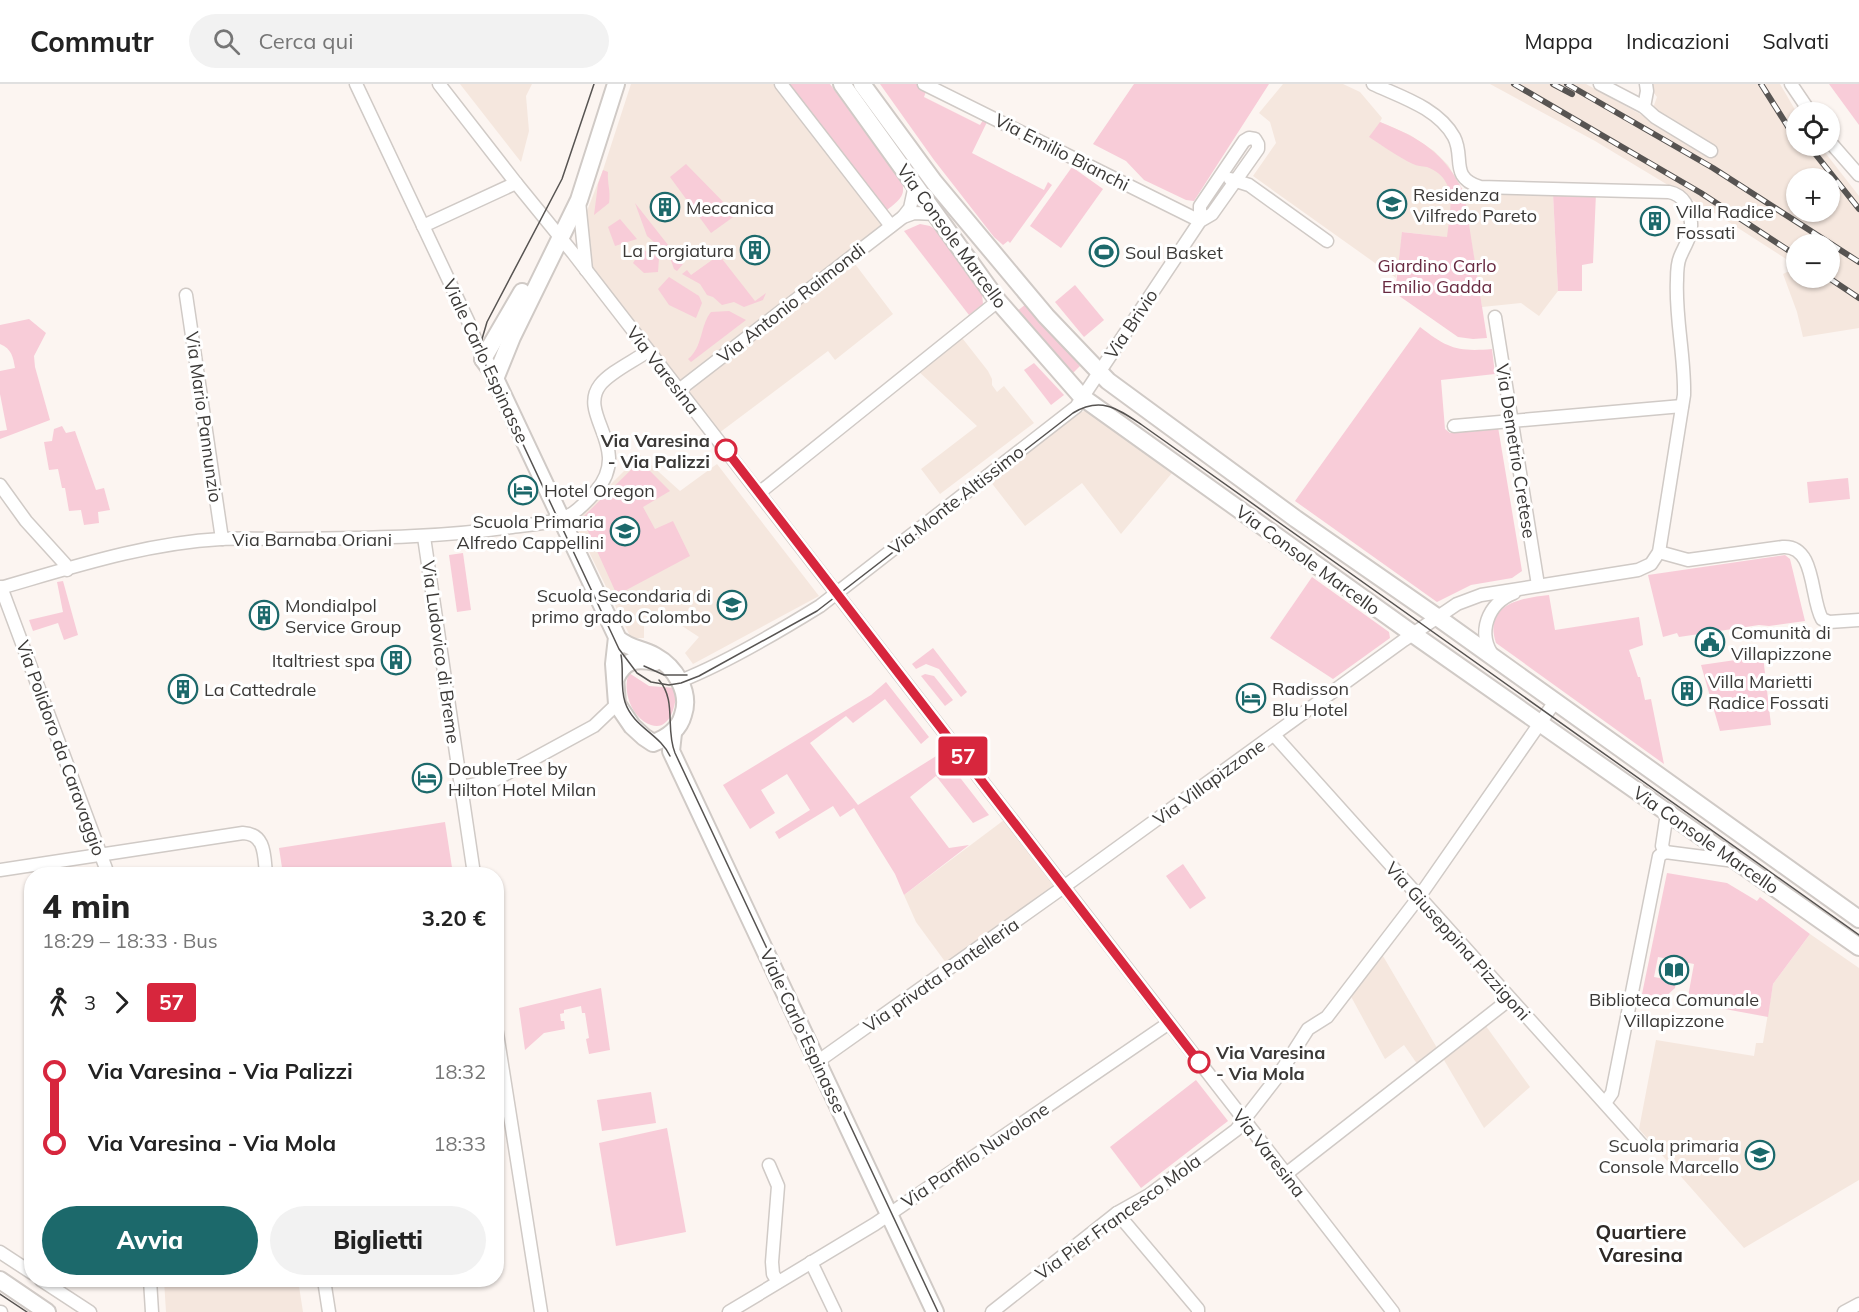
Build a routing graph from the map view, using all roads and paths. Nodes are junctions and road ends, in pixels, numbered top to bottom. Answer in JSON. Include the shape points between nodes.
{"nodes":[{"id":1,"x":356,"y":84,"type":"edge"},
{"id":2,"x":440,"y":84,"type":"edge"},
{"id":3,"x":616,"y":84,"type":"edge"},
{"id":4,"x":781,"y":84,"type":"edge"},
{"id":5,"x":842,"y":84,"type":"edge"},
{"id":6,"x":862,"y":84,"type":"edge"},
{"id":7,"x":924,"y":84,"type":"edge"},
{"id":8,"x":1373,"y":84,"type":"edge"},
{"id":9,"x":1600,"y":84,"type":"edge"},
{"id":10,"x":1646,"y":84,"type":"edge"},
{"id":11,"x":1791,"y":84,"type":"edge"},
{"id":12,"x":1803,"y":102,"type":"edge"},
{"id":13,"x":1644,"y":107,"type":"junction"},
{"id":14,"x":1711,"y":151,"type":"dead end"},
{"id":15,"x":1840,"y":153,"type":"edge"},
{"id":16,"x":1859,"y":175,"type":"edge"},
{"id":17,"x":1220,"y":176,"type":"junction"},
{"id":18,"x":1236,"y":181,"type":"junction"},
{"id":19,"x":516,"y":183,"type":"junction"},
{"id":20,"x":915,"y":185,"type":"junction"},
{"id":21,"x":579,"y":201,"type":"junction"},
{"id":22,"x":936,"y":214,"type":"junction"},
{"id":23,"x":903,"y":217,"type":"junction"},
{"id":24,"x":1200,"y":221,"type":"junction"},
{"id":25,"x":423,"y":226,"type":"junction"},
{"id":26,"x":891,"y":226,"type":"junction"},
{"id":27,"x":561,"y":237,"type":"junction"},
{"id":28,"x":1328,"y":241,"type":"dead end"},
{"id":29,"x":586,"y":271,"type":"junction"},
{"id":30,"x":186,"y":295,"type":"dead end"},
{"id":31,"x":998,"y":301,"type":"junction"},
{"id":32,"x":1495,"y":317,"type":"dead end"},
{"id":33,"x":512,"y":337,"type":"junction"},
{"id":34,"x":648,"y":351,"type":"junction"},
{"id":35,"x":483,"y":359,"type":"junction"},
{"id":36,"x":1098,"y":374,"type":"junction"},
{"id":37,"x":495,"y":379,"type":"junction"},
{"id":38,"x":679,"y":390,"type":"junction"},
{"id":39,"x":1079,"y":402,"type":"junction"},
{"id":40,"x":1682,"y":406,"type":"junction"},
{"id":41,"x":1512,"y":420,"type":"junction"},
{"id":42,"x":1454,"y":426,"type":"dead end"},
{"id":43,"x":0,"y":485,"type":"edge"},
{"id":44,"x":759,"y":493,"type":"junction"},
{"id":45,"x":560,"y":520,"type":"junction"},
{"id":46,"x":424,"y":537,"type":"junction"},
{"id":47,"x":222,"y":539,"type":"junction"},
{"id":48,"x":1659,"y":552,"type":"junction"},
{"id":49,"x":67,"y":570,"type":"junction"},
{"id":50,"x":1538,"y":585,"type":"junction"},
{"id":51,"x":1,"y":587,"type":"edge"},
{"id":52,"x":837,"y":593,"type":"junction"},
{"id":53,"x":1437,"y":617,"type":"junction"},
{"id":54,"x":1859,"y":620,"type":"edge"},
{"id":55,"x":1413,"y":634,"type":"junction"},
{"id":56,"x":617,"y":638,"type":"junction"},
{"id":57,"x":1498,"y":663,"type":"junction"},
{"id":58,"x":676,"y":676,"type":"junction"},
{"id":59,"x":616,"y":678,"type":"junction"},
{"id":60,"x":1554,"y":703,"type":"junction"},
{"id":61,"x":617,"y":704,"type":"junction"},
{"id":62,"x":1540,"y":723,"type":"junction"},
{"id":63,"x":672,"y":732,"type":"junction"},
{"id":64,"x":1274,"y":735,"type":"junction"},
{"id":65,"x":653,"y":743,"type":"junction"},
{"id":66,"x":671,"y":751,"type":"junction"},
{"id":67,"x":461,"y":787,"type":"junction"},
{"id":68,"x":1667,"y":813,"type":"junction"},
{"id":69,"x":1665,"y":852,"type":"junction"},
{"id":70,"x":100,"y":855,"type":"junction"},
{"id":71,"x":1736,"y":861,"type":"junction"},
{"id":72,"x":105,"y":867,"type":"edge"},
{"id":73,"x":265,"y":867,"type":"edge"},
{"id":74,"x":473,"y":867,"type":"edge"},
{"id":75,"x":0,"y":870,"type":"edge"},
{"id":76,"x":1064,"y":887,"type":"junction"},
{"id":77,"x":1419,"y":897,"type":"junction"},
{"id":78,"x":1859,"y":919,"type":"edge"},
{"id":79,"x":1859,"y":947,"type":"edge"},
{"id":80,"x":1510,"y":999,"type":"junction"},
{"id":81,"x":1169,"y":1023,"type":"junction"},
{"id":82,"x":818,"y":1062,"type":"junction"},
{"id":83,"x":504,"y":1077,"type":"edge"},
{"id":84,"x":1605,"y":1103,"type":"junction"},
{"id":85,"x":1244,"y":1120,"type":"junction"},
{"id":86,"x":1643,"y":1146,"type":"dead end"},
{"id":87,"x":769,"y":1165,"type":"dead end"},
{"id":88,"x":1286,"y":1174,"type":"junction"},
{"id":89,"x":1117,"y":1213,"type":"junction"},
{"id":90,"x":889,"y":1214,"type":"junction"},
{"id":91,"x":0,"y":1252,"type":"edge"},
{"id":92,"x":811,"y":1262,"type":"junction"},
{"id":93,"x":24,"y":1268,"type":"edge"},
{"id":94,"x":0,"y":1280,"type":"edge"},
{"id":95,"x":778,"y":1282,"type":"junction"},
{"id":96,"x":52,"y":1287,"type":"edge"},
{"id":97,"x":150,"y":1287,"type":"edge"},
{"id":98,"x":325,"y":1287,"type":"edge"},
{"id":99,"x":1859,"y":1304,"type":"edge"},
{"id":100,"x":47,"y":1312,"type":"edge"},
{"id":101,"x":90,"y":1312,"type":"edge"},
{"id":102,"x":152,"y":1312,"type":"edge"},
{"id":103,"x":328,"y":1312,"type":"edge"},
{"id":104,"x":541,"y":1312,"type":"edge"},
{"id":105,"x":729,"y":1312,"type":"edge"},
{"id":106,"x":835,"y":1312,"type":"edge"},
{"id":107,"x":934,"y":1312,"type":"edge"},
{"id":108,"x":992,"y":1312,"type":"edge"},
{"id":109,"x":1198,"y":1312,"type":"edge"},
{"id":110,"x":1393,"y":1312,"type":"edge"},
{"id":111,"x":1844,"y":1312,"type":"edge"}],
"edges":[{"from":1,"to":25,"type":"street","name":"Viale Carlo Espinasse"},
{"from":2,"to":19,"type":"street","name":"Via Varesina"},
{"from":3,"to":21,"type":"main road"},
{"from":4,"to":26,"type":"street"},
{"from":5,"to":20,"type":"main road","name":"Via Console Marcello"},
{"from":6,"to":36,"type":"main road","name":"Via Console Marcello","via":[[934,182]]},
{"from":7,"to":24,"type":"street","name":"Via Emilio Bianchi"},
{"from":8,"to":40,"type":"street","via":[[1438,117],[1456,140],[1460,172],[1480,187],[1669,192],[1683,199],[1691,236],[1679,259],[1676,281],[1684,375]]},
{"from":9,"to":13,"type":"street"},
{"from":10,"to":13,"type":"street"},
{"from":11,"to":12,"type":"street"},
{"from":13,"to":14,"type":"street"},
{"from":15,"to":16,"type":"street"},
{"from":17,"to":18,"type":"street"},
{"from":17,"to":18,"type":"street","name":"Via Brivio","via":[[1244,141],[1255,139],[1258,149]]},
{"from":17,"to":24,"type":"street","name":"Via Brivio","via":[[1200,206]]},
{"from":18,"to":24,"type":"street","name":"Via Brivio","via":[[1212,214]]},
{"from":18,"to":28,"type":"street","via":[[1249,185]]},
{"from":19,"to":25,"type":"street"},
{"from":19,"to":27,"type":"street","name":"Via Varesina"},
{"from":20,"to":22,"type":"main road","name":"Via Console Marcello"},
{"from":20,"to":23,"type":"street","via":[[910,208]]},
{"from":21,"to":27,"type":"main road"},
{"from":21,"to":29,"type":"street"},
{"from":22,"to":23,"type":"street"},
{"from":22,"to":31,"type":"main road","name":"Via Console Marcello"},
{"from":23,"to":26,"type":"street","name":"Via Antonio Raimondi"},
{"from":24,"to":36,"type":"street","name":"Via Brivio"},
{"from":25,"to":35,"type":"street","name":"Viale Carlo Espinasse"},
{"from":26,"to":38,"type":"street","name":"Via Antonio Raimondi"},
{"from":27,"to":29,"type":"street","name":"Via Varesina"},
{"from":27,"to":33,"type":"main road"},
{"from":27,"to":35,"type":"main road","via":[[547,245]]},
{"from":29,"to":34,"type":"street","name":"Via Varesina"},
{"from":30,"to":47,"type":"street","name":"Via Mario Pannunzio"},
{"from":31,"to":39,"type":"main road","name":"Via Console Marcello"},
{"from":31,"to":44,"type":"street"},
{"from":32,"to":41,"type":"street","name":"Via Demetrio Cretese"},
{"from":33,"to":35,"type":"main road"},
{"from":33,"to":37,"type":"main road"},
{"from":34,"to":38,"type":"street","name":"Via Varesina"},
{"from":34,"to":45,"type":"street","via":[[606,379],[596,392],[596,410],[610,465],[590,498]]},
{"from":35,"to":37,"type":"main road","name":"Viale Carlo Espinasse"},
{"from":36,"to":39,"type":"street","name":"Via Brivio"},
{"from":36,"to":53,"type":"main road","name":"Via Console Marcello"},
{"from":37,"to":45,"type":"main road","name":"Viale Carlo Espinasse"},
{"from":38,"to":44,"type":"street","name":"Via Varesina"},
{"from":39,"to":52,"type":"street","name":"Via Monte Altissimo"},
{"from":39,"to":55,"type":"main road","name":"Via Console Marcello"},
{"from":40,"to":41,"type":"street"},
{"from":40,"to":48,"type":"street"},
{"from":41,"to":42,"type":"street"},
{"from":41,"to":50,"type":"street","name":"Via Demetrio Cretese"},
{"from":43,"to":49,"type":"street"},
{"from":44,"to":52,"type":"street","name":"Via Varesina"},
{"from":45,"to":46,"type":"street","name":"Via Barnaba Oriani"},
{"from":45,"to":56,"type":"main road","name":"Viale Carlo Espinasse"},
{"from":46,"to":47,"type":"street","name":"Via Barnaba Oriani"},
{"from":46,"to":67,"type":"street","name":"Via Ludovico di Breme"},
{"from":47,"to":49,"type":"street","name":"Via Barnaba Oriani","via":[[153,547]]},
{"from":48,"to":50,"type":"street","via":[[1651,564],[1638,570]]},
{"from":48,"to":54,"type":"street","via":[[1688,560],[1795,548],[1803,555],[1822,619]]},
{"from":49,"to":51,"type":"street","name":"Via Barnaba Oriani"},
{"from":50,"to":53,"type":"street","via":[[1468,598]]},
{"from":50,"to":57,"type":"street","via":[[1506,596],[1490,612],[1485,632]]},
{"from":51,"to":70,"type":"street","name":"Via Polidoro da Caravaggio"},
{"from":52,"to":58,"type":"street","name":"Via Monte Altissimo","via":[[785,627],[702,671]]},
{"from":52,"to":76,"type":"street","name":"Via Varesina"},
{"from":53,"to":55,"type":"street","name":"Via Villapizzone"},
{"from":53,"to":57,"type":"main road","name":"Via Console Marcello"},
{"from":55,"to":62,"type":"main road","name":"Via Console Marcello"},
{"from":55,"to":64,"type":"street","name":"Via Villapizzone"},
{"from":56,"to":58,"type":"main road","via":[[633,649],[654,655]]},
{"from":56,"to":59,"type":"main road"},
{"from":57,"to":60,"type":"main road","name":"Via Console Marcello"},
{"from":58,"to":59,"type":"main road","via":[[658,663],[639,660],[621,667]]},
{"from":58,"to":63,"type":"main road","via":[[685,695],[685,709],[680,724]]},
{"from":59,"to":61,"type":"main road"},
{"from":60,"to":62,"type":"street"},
{"from":60,"to":78,"type":"main road","name":"Via Console Marcello"},
{"from":61,"to":65,"type":"main road","via":[[632,726]]},
{"from":61,"to":67,"type":"street","via":[[594,726],[493,781]]},
{"from":62,"to":68,"type":"main road","name":"Via Console Marcello"},
{"from":62,"to":77,"type":"street"},
{"from":63,"to":65,"type":"main road"},
{"from":63,"to":66,"type":"main road","name":"Viale Carlo Espinasse"},
{"from":64,"to":76,"type":"street","name":"Via Villapizzone"},
{"from":64,"to":77,"type":"street","name":"Via Giuseppina Pizzigoni"},
{"from":65,"to":66,"type":"main road"},
{"from":66,"to":82,"type":"main road","name":"Viale Carlo Espinasse"},
{"from":67,"to":74,"type":"street","name":"Via Ludovico di Breme"},
{"from":68,"to":69,"type":"street","via":[[1662,846]]},
{"from":68,"to":71,"type":"main road","name":"Via Console Marcello"},
{"from":69,"to":71,"type":"street"},
{"from":69,"to":84,"type":"street","via":[[1658,859],[1614,1084]]},
{"from":70,"to":72,"type":"street","name":"Via Polidoro da Caravaggio"},
{"from":70,"to":73,"type":"street","via":[[243,833],[260,840]]},
{"from":70,"to":75,"type":"street"},
{"from":71,"to":79,"type":"main road","name":"Via Console Marcello"},
{"from":76,"to":81,"type":"street","name":"Via Varesina"},
{"from":76,"to":82,"type":"street","name":"Via privata Pantelleria"},
{"from":77,"to":80,"type":"street","name":"Via Giuseppina Pizzigoni"},
{"from":77,"to":85,"type":"street","name":"Via Pier Francesco Mola","via":[[1327,1017],[1308,1029]]},
{"from":80,"to":84,"type":"street","name":"Via Giuseppina Pizzigoni"},
{"from":80,"to":88,"type":"street"},
{"from":81,"to":85,"type":"street","name":"Via Varesina"},
{"from":81,"to":90,"type":"street","name":"Via Panfilo Nuvolone"},
{"from":82,"to":90,"type":"main road","name":"Viale Carlo Espinasse"},
{"from":83,"to":104,"type":"street"},
{"from":84,"to":86,"type":"street","name":"Via Giuseppina Pizzigoni"},
{"from":85,"to":88,"type":"street","name":"Via Varesina"},
{"from":85,"to":89,"type":"street","name":"Via Pier Francesco Mola","via":[[1149,1195]]},
{"from":87,"to":95,"type":"street","via":[[778,1186],[772,1262]]},
{"from":88,"to":110,"type":"street","name":"Via Varesina"},
{"from":89,"to":108,"type":"street","name":"Via Pier Francesco Mola"},
{"from":89,"to":109,"type":"street"},
{"from":90,"to":92,"type":"street","name":"Via Panfilo Nuvolone"},
{"from":90,"to":107,"type":"main road","name":"Viale Carlo Espinasse"},
{"from":91,"to":93,"type":"street"},
{"from":92,"to":95,"type":"street","name":"Via Panfilo Nuvolone"},
{"from":92,"to":106,"type":"street"},
{"from":94,"to":100,"type":"main road"},
{"from":95,"to":105,"type":"street","name":"Via Panfilo Nuvolone"},
{"from":96,"to":101,"type":"street"},
{"from":97,"to":102,"type":"street"},
{"from":98,"to":103,"type":"street"},
{"from":99,"to":111,"type":"street"}]}
